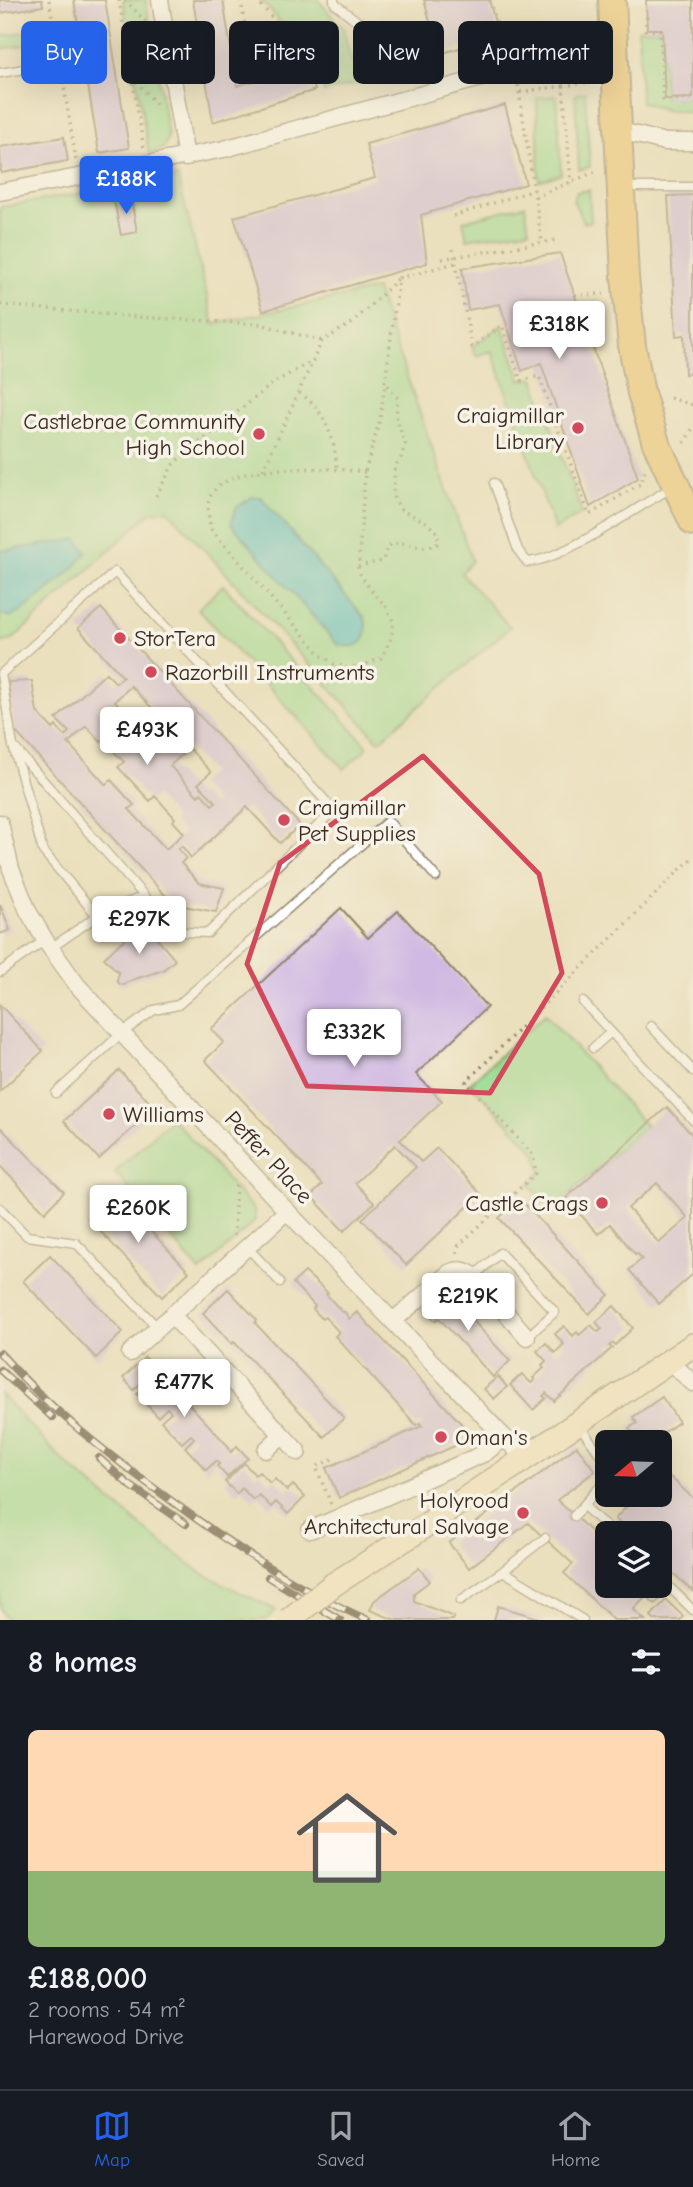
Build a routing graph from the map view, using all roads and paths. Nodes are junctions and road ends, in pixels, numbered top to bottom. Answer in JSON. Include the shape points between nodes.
{"nodes":[{"id":1,"x":50,"y":0,"type":"edge"},
{"id":2,"x":119,"y":0,"type":"edge"},
{"id":3,"x":160,"y":0,"type":"edge"},
{"id":4,"x":241,"y":0,"type":"edge"},
{"id":5,"x":256,"y":0,"type":"edge"},
{"id":6,"x":334,"y":0,"type":"edge"},
{"id":7,"x":490,"y":0,"type":"edge"},
{"id":8,"x":612,"y":0,"type":"edge"},
{"id":9,"x":647,"y":16,"type":"dead end"},
{"id":10,"x":53,"y":21,"type":"edge"},
{"id":11,"x":244,"y":21,"type":"edge"},
{"id":12,"x":275,"y":21,"type":"edge"},
{"id":13,"x":357,"y":21,"type":"edge"},
{"id":14,"x":496,"y":21,"type":"edge"},
{"id":15,"x":610,"y":21,"type":"edge"},
{"id":16,"x":21,"y":70,"type":"edge"},
{"id":17,"x":0,"y":73,"type":"edge"},
{"id":18,"x":63,"y":84,"type":"edge"},
{"id":19,"x":460,"y":84,"type":"edge"},
{"id":20,"x":518,"y":84,"type":"edge"},
{"id":21,"x":577,"y":84,"type":"edge"},
{"id":22,"x":597,"y":84,"type":"edge"},
{"id":23,"x":611,"y":84,"type":"edge"},
{"id":24,"x":564,"y":86,"type":"junction"},
{"id":25,"x":596,"y":89,"type":"dead end"},
{"id":26,"x":519,"y":92,"type":"junction"},
{"id":27,"x":693,"y":99,"type":"edge"},
{"id":28,"x":618,"y":133,"type":"junction"},
{"id":29,"x":693,"y":142,"type":"edge"},
{"id":30,"x":186,"y":158,"type":"junction"},
{"id":31,"x":597,"y":160,"type":"dead end"},
{"id":32,"x":147,"y":165,"type":"junction"},
{"id":33,"x":79,"y":178,"type":"junction"},
{"id":34,"x":571,"y":183,"type":"junction"},
{"id":35,"x":621,"y":187,"type":"junction"},
{"id":36,"x":693,"y":187,"type":"edge"},
{"id":37,"x":534,"y":190,"type":"junction"},
{"id":38,"x":0,"y":192,"type":"edge"},
{"id":39,"x":535,"y":197,"type":"junction"},
{"id":40,"x":453,"y":216,"type":"dead end"},
{"id":41,"x":556,"y":240,"type":"dead end"},
{"id":42,"x":542,"y":242,"type":"junction"},
{"id":43,"x":453,"y":249,"type":"dead end"},
{"id":44,"x":442,"y":259,"type":"dead end"},
{"id":45,"x":455,"y":260,"type":"junction"},
{"id":46,"x":399,"y":278,"type":"junction"},
{"id":47,"x":0,"y":305,"type":"edge"},
{"id":48,"x":322,"y":341,"type":"junction"},
{"id":49,"x":313,"y":360,"type":"junction"},
{"id":50,"x":385,"y":382,"type":"junction"},
{"id":51,"x":298,"y":393,"type":"junction"},
{"id":52,"x":670,"y":398,"type":"dead end"},
{"id":53,"x":693,"y":405,"type":"edge"},
{"id":54,"x":693,"y":428,"type":"edge"},
{"id":55,"x":656,"y":443,"type":"junction"},
{"id":56,"x":684,"y":443,"type":"dead end"},
{"id":57,"x":263,"y":470,"type":"junction"},
{"id":58,"x":337,"y":470,"type":"junction"},
{"id":59,"x":365,"y":472,"type":"junction"},
{"id":60,"x":494,"y":483,"type":"dead end"},
{"id":61,"x":676,"y":485,"type":"junction"},
{"id":62,"x":156,"y":496,"type":"dead end"},
{"id":63,"x":692,"y":518,"type":"edge"},
{"id":64,"x":358,"y":566,"type":"junction"},
{"id":65,"x":13,"y":746,"type":"junction"},
{"id":66,"x":0,"y":823,"type":"edge"},
{"id":67,"x":693,"y":857,"type":"edge"},
{"id":68,"x":436,"y":877,"type":"dead end"},
{"id":69,"x":144,"y":896,"type":"junction"},
{"id":70,"x":97,"y":916,"type":"junction"},
{"id":71,"x":48,"y":944,"type":"junction"},
{"id":72,"x":0,"y":972,"type":"edge"},
{"id":73,"x":583,"y":1002,"type":"dead end"},
{"id":74,"x":652,"y":1026,"type":"dead end"},
{"id":75,"x":611,"y":1032,"type":"junction"},
{"id":76,"x":122,"y":1033,"type":"junction"},
{"id":77,"x":593,"y":1048,"type":"dead end"},
{"id":78,"x":693,"y":1071,"type":"edge"},
{"id":79,"x":56,"y":1093,"type":"dead end"},
{"id":80,"x":693,"y":1120,"type":"edge"},
{"id":81,"x":237,"y":1155,"type":"junction"},
{"id":82,"x":0,"y":1208,"type":"edge"},
{"id":83,"x":288,"y":1211,"type":"junction"},
{"id":84,"x":247,"y":1247,"type":"junction"},
{"id":85,"x":233,"y":1259,"type":"junction"},
{"id":86,"x":457,"y":1269,"type":"junction"},
{"id":87,"x":474,"y":1276,"type":"junction"},
{"id":88,"x":280,"y":1282,"type":"dead end"},
{"id":89,"x":172,"y":1315,"type":"junction"},
{"id":90,"x":393,"y":1321,"type":"junction"},
{"id":91,"x":158,"y":1328,"type":"junction"},
{"id":92,"x":527,"y":1336,"type":"joint"},
{"id":93,"x":693,"y":1345,"type":"edge"},
{"id":94,"x":130,"y":1353,"type":"dead end"},
{"id":95,"x":668,"y":1362,"type":"junction"},
{"id":96,"x":693,"y":1383,"type":"edge"},
{"id":97,"x":577,"y":1422,"type":"junction"},
{"id":98,"x":282,"y":1435,"type":"junction"},
{"id":99,"x":504,"y":1438,"type":"junction"},
{"id":100,"x":595,"y":1447,"type":"edge"},
{"id":101,"x":266,"y":1450,"type":"dead end"},
{"id":102,"x":298,"y":1452,"type":"dead end"},
{"id":103,"x":336,"y":1457,"type":"dead end"},
{"id":104,"x":525,"y":1459,"type":"junction"},
{"id":105,"x":595,"y":1493,"type":"edge"},
{"id":106,"x":584,"y":1506,"type":"junction"},
{"id":107,"x":574,"y":1516,"type":"dead end"},
{"id":108,"x":337,"y":1519,"type":"junction"},
{"id":109,"x":600,"y":1521,"type":"edge"},
{"id":110,"x":310,"y":1530,"type":"dead end"},
{"id":111,"x":545,"y":1538,"type":"dead end"},
{"id":112,"x":503,"y":1571,"type":"junction"},
{"id":113,"x":672,"y":1590,"type":"edge"},
{"id":114,"x":461,"y":1600,"type":"dead end"},
{"id":115,"x":693,"y":1610,"type":"edge"},
{"id":116,"x":289,"y":1620,"type":"edge"},
{"id":117,"x":583,"y":1620,"type":"edge"}],
"edges":[{"from":1,"to":10,"type":"path"},
{"from":2,"to":32,"type":"path"},
{"from":3,"to":30,"type":"street"},
{"from":4,"to":11,"type":"path"},
{"from":5,"to":12,"type":"path"},
{"from":6,"to":13,"type":"lane"},
{"from":7,"to":14,"type":"path"},
{"from":8,"to":15,"type":"main road"},
{"from":9,"to":27,"type":"path","via":[[645,30],[660,30],[663,100]]},
{"from":16,"to":17,"type":"lane"},
{"from":18,"to":33,"type":"path"},
{"from":19,"to":30,"type":"street"},
{"from":20,"to":26,"type":"path"},
{"from":21,"to":24,"type":"path"},
{"from":22,"to":25,"type":"path"},
{"from":23,"to":28,"type":"main road"},
{"from":24,"to":26,"type":"path"},
{"from":24,"to":34,"type":"path"},
{"from":26,"to":37,"type":"path"},
{"from":28,"to":29,"type":"street"},
{"from":28,"to":35,"type":"main road"},
{"from":30,"to":32,"type":"street"},
{"from":31,"to":34,"type":"path","via":[[597,172]]},
{"from":32,"to":33,"type":"street"},
{"from":33,"to":38,"type":"street"},
{"from":34,"to":39,"type":"path"},
{"from":35,"to":36,"type":"lane"},
{"from":35,"to":55,"type":"main road","via":[[632,346]]},
{"from":37,"to":39,"type":"path"},
{"from":37,"to":40,"type":"path"},
{"from":39,"to":42,"type":"path"},
{"from":41,"to":42,"type":"path"},
{"from":42,"to":45,"type":"path"},
{"from":43,"to":45,"type":"path"},
{"from":44,"to":45,"type":"path"},
{"from":45,"to":46,"type":"path"},
{"from":45,"to":55,"type":"path","via":[[472,347],[502,325],[521,381],[539,376],[589,515],[640,484]]},
{"from":46,"to":48,"type":"path","via":[[352,323]]},
{"from":46,"to":50,"type":"path"},
{"from":47,"to":48,"type":"path","via":[[260,324]]},
{"from":48,"to":49,"type":"path"},
{"from":49,"to":51,"type":"path"},
{"from":49,"to":62,"type":"path","via":[[272,384],[174,463]]},
{"from":50,"to":59,"type":"path"},
{"from":50,"to":64,"type":"path","via":[[398,398],[396,416],[405,444],[395,466],[393,496],[401,510],[437,532],[439,543],[430,548],[391,544],[383,561]]},
{"from":51,"to":57,"type":"path"},
{"from":51,"to":58,"type":"path","via":[[309,399],[324,422],[334,445]]},
{"from":52,"to":53,"type":"path"},
{"from":54,"to":56,"type":"path"},
{"from":55,"to":61,"type":"main road"},
{"from":57,"to":58,"type":"path"},
{"from":57,"to":64,"type":"path","via":[[244,473],[211,493],[211,529],[321,655],[349,667],[381,658],[394,624]]},
{"from":58,"to":59,"type":"path"},
{"from":59,"to":64,"type":"path"},
{"from":60,"to":61,"type":"lane","via":[[518,550],[527,562],[571,548]]},
{"from":61,"to":63,"type":"main road"},
{"from":65,"to":69,"type":"lane"},
{"from":65,"to":69,"type":"lane","via":[[1,674],[115,572],[334,810],[208,933],[185,932],[167,922]]},
{"from":65,"to":70,"type":"lane","via":[[43,851]]},
{"from":66,"to":71,"type":"street","name":"Peffer Place","via":[[11,869]]},
{"from":67,"to":86,"type":"path","via":[[466,1082],[533,1155],[537,1173],[458,1246]]},
{"from":68,"to":76,"type":"lane","via":[[388,821],[178,1005],[154,1010]]},
{"from":69,"to":70,"type":"lane"},
{"from":70,"to":71,"type":"lane"},
{"from":71,"to":72,"type":"lane"},
{"from":71,"to":76,"type":"street","name":"Peffer Place","via":[[77,985]]},
{"from":73,"to":75,"type":"lane"},
{"from":74,"to":78,"type":"lane"},
{"from":75,"to":77,"type":"lane"},
{"from":75,"to":80,"type":"lane"},
{"from":76,"to":79,"type":"lane"},
{"from":76,"to":81,"type":"street","name":"Peffer Place"},
{"from":81,"to":83,"type":"street","name":"Peffer Place"},
{"from":81,"to":85,"type":"path"},
{"from":82,"to":91,"type":"lane","via":[[27,1236],[76,1243]]},
{"from":83,"to":84,"type":"street"},
{"from":83,"to":90,"type":"street","name":"Peffer Place"},
{"from":84,"to":85,"type":"street"},
{"from":84,"to":88,"type":"lane"},
{"from":85,"to":89,"type":"street"},
{"from":86,"to":87,"type":"street"},
{"from":86,"to":90,"type":"street"},
{"from":87,"to":92,"type":"street"},
{"from":87,"to":92,"type":"lane","via":[[500,1253],[555,1312]]},
{"from":89,"to":91,"type":"street"},
{"from":89,"to":98,"type":"street"},
{"from":90,"to":99,"type":"street","name":"Peffer Place"},
{"from":91,"to":94,"type":"street"},
{"from":93,"to":95,"type":"street"},
{"from":95,"to":96,"type":"street"},
{"from":95,"to":97,"type":"street"},
{"from":97,"to":100,"type":"lane"},
{"from":97,"to":104,"type":"street"},
{"from":98,"to":101,"type":"street"},
{"from":98,"to":102,"type":"street"},
{"from":99,"to":104,"type":"street","name":"Peffer Place"},
{"from":99,"to":108,"type":"street","via":[[485,1453]]},
{"from":103,"to":108,"type":"path","via":[[316,1467]]},
{"from":104,"to":116,"type":"street","bridge":true,"via":[[334,1584]]},
{"from":105,"to":106,"type":"lane"},
{"from":106,"to":107,"type":"lane"},
{"from":106,"to":109,"type":"lane"},
{"from":108,"to":110,"type":"street"},
{"from":111,"to":112,"type":"lane"},
{"from":112,"to":114,"type":"lane"},
{"from":112,"to":117,"type":"lane"},
{"from":113,"to":115,"type":"lane"}]}
